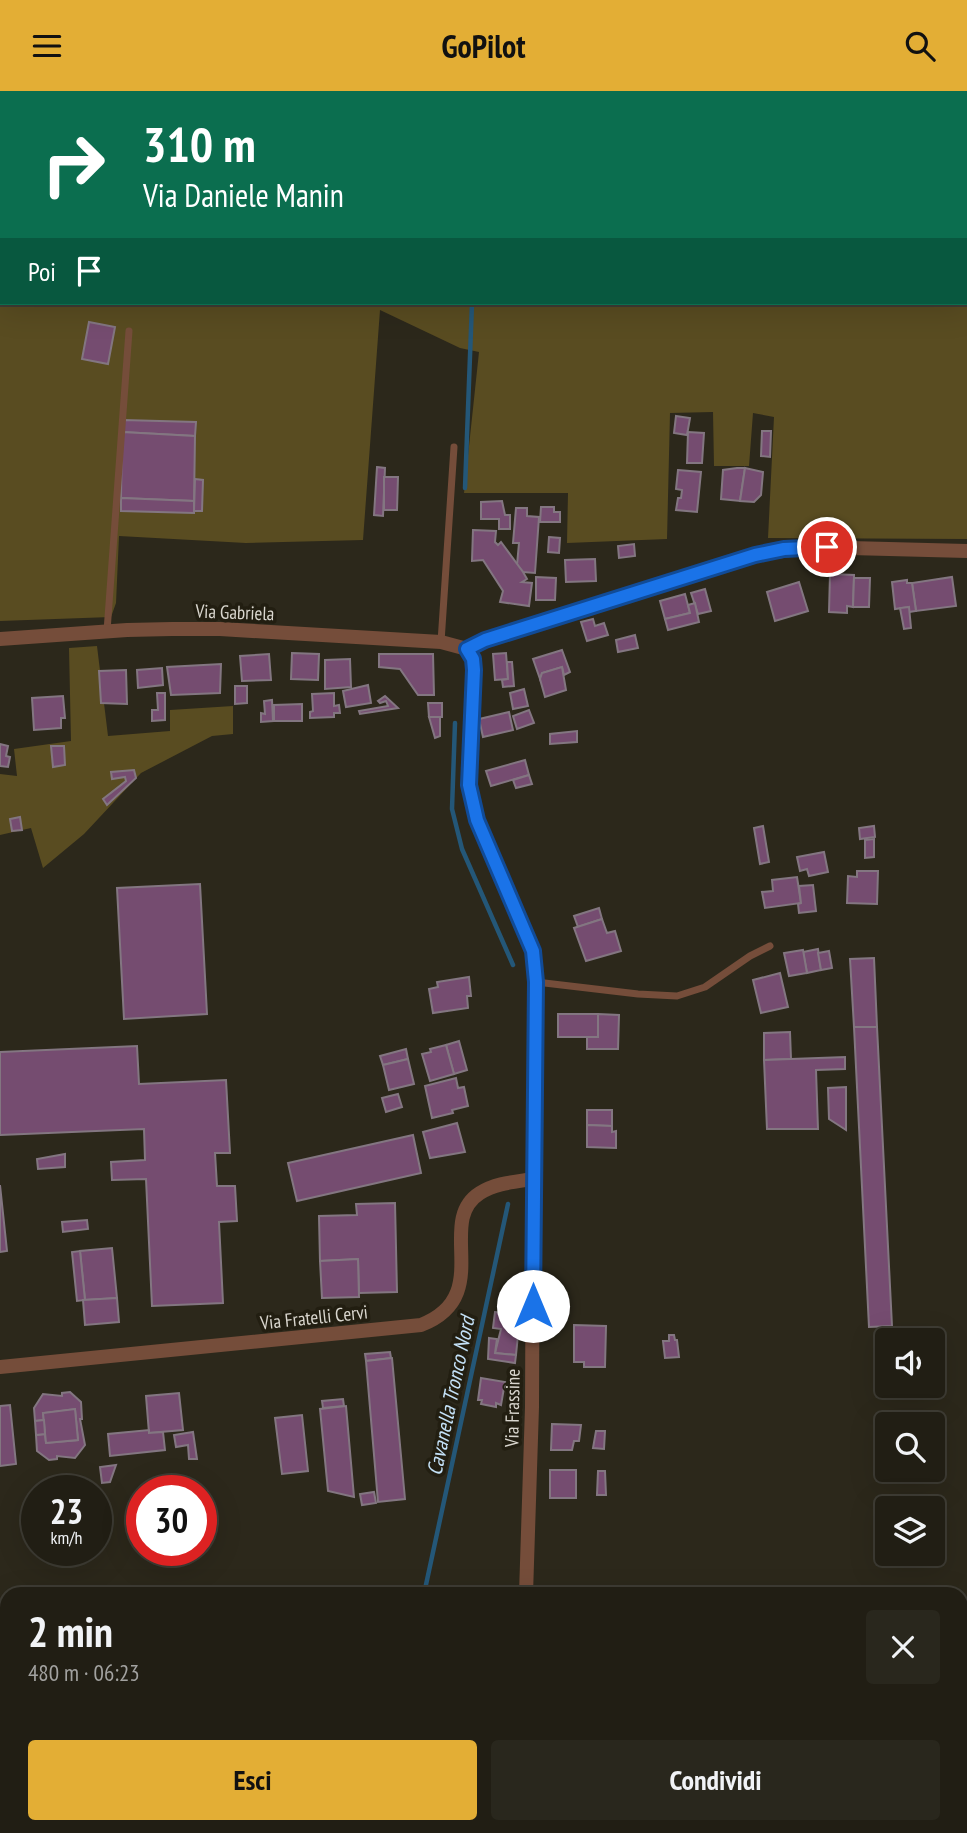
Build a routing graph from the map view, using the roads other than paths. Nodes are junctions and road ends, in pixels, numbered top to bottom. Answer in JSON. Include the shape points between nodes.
{"nodes":[{"id":1,"x":129,"y":331,"type":"dead end"},
{"id":2,"x":454,"y":447,"type":"dead end"},
{"id":3,"x":967,"y":551,"type":"edge"},
{"id":4,"x":107,"y":631,"type":"junction"},
{"id":5,"x":0,"y":639,"type":"edge"},
{"id":6,"x":441,"y":642,"type":"junction"},
{"id":7,"x":467,"y":649,"type":"junction"},
{"id":8,"x":770,"y":946,"type":"dead end"},
{"id":9,"x":536,"y":982,"type":"junction"},
{"id":10,"x":533,"y":1179,"type":"junction"},
{"id":11,"x":0,"y":1367,"type":"edge"},
{"id":12,"x":526,"y":1587,"type":"edge"}],
"edges":[{"from":1,"to":4,"type":"lane"},
{"from":2,"to":6,"type":"lane"},
{"from":3,"to":7,"type":"street","via":[[811,547],[755,555]]},
{"from":4,"to":5,"type":"street","name":"Via Gabriela"},
{"from":4,"to":6,"type":"street","name":"Via Gabriela","via":[[220,629]]},
{"from":6,"to":7,"type":"street","name":"Via Gabriela"},
{"from":7,"to":9,"type":"street","name":"Via Frassine","via":[[474,670],[469,785],[477,820],[533,951]]},
{"from":8,"to":9,"type":"lane","via":[[705,987],[677,996]]},
{"from":9,"to":10,"type":"street","name":"Via Frassine"},
{"from":10,"to":11,"type":"street","name":"Via Fratelli Cervi","via":[[497,1185],[470,1203],[462,1229],[461,1275],[454,1303],[421,1325]]},
{"from":10,"to":12,"type":"street","name":"Via Frassine","via":[[533,1407]]}]}
